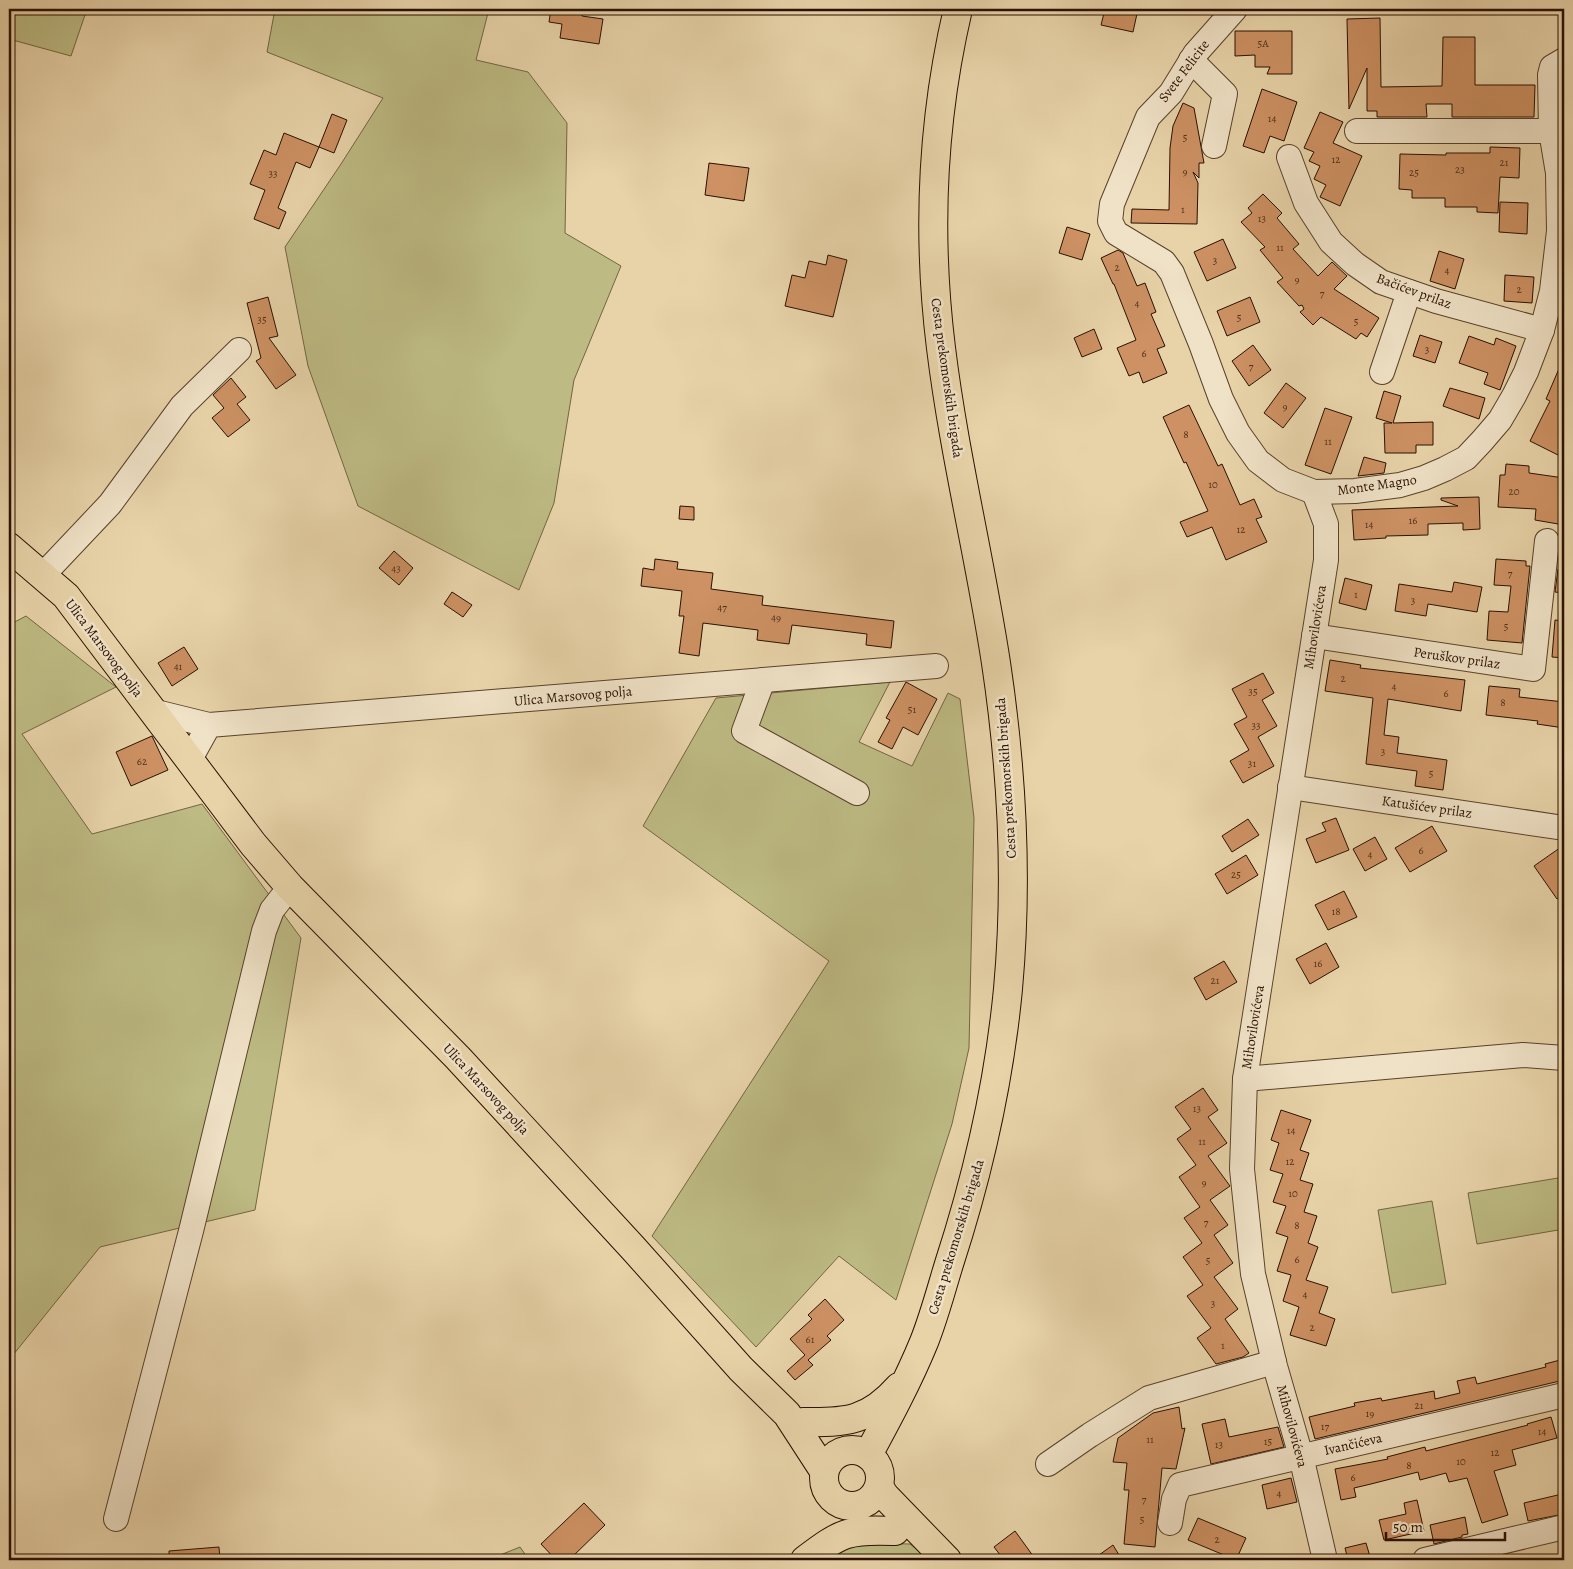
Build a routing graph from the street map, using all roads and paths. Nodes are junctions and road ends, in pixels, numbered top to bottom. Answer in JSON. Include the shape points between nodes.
{"nodes":[{"id":1,"x":958,"y":9,"type":"edge"},
{"id":2,"x":977,"y":9,"type":"edge"},
{"id":3,"x":1235,"y":9,"type":"edge"},
{"id":4,"x":1192,"y":60,"type":"junction"},
{"id":5,"x":1558,"y":63,"type":"edge"},
{"id":6,"x":944,"y":83,"type":"junction"},
{"id":7,"x":1357,"y":131,"type":"dead end"},
{"id":8,"x":1551,"y":131,"type":"junction"},
{"id":9,"x":1214,"y":146,"type":"dead end"},
{"id":10,"x":1289,"y":157,"type":"dead end"},
{"id":11,"x":1110,"y":221,"type":"joint"},
{"id":12,"x":1409,"y":292,"type":"junction"},
{"id":13,"x":1542,"y":330,"type":"junction"},
{"id":14,"x":239,"y":350,"type":"dead end"},
{"id":15,"x":1382,"y":372,"type":"dead end"},
{"id":16,"x":1314,"y":492,"type":"junction"},
{"id":17,"x":1548,"y":541,"type":"dead end"},
{"id":18,"x":9,"y":547,"type":"edge"},
{"id":19,"x":42,"y":576,"type":"junction"},
{"id":20,"x":1314,"y":636,"type":"junction"},
{"id":21,"x":936,"y":666,"type":"dead end"},
{"id":22,"x":763,"y":680,"type":"junction"},
{"id":23,"x":152,"y":711,"type":"junction"},
{"id":24,"x":209,"y":725,"type":"junction"},
{"id":25,"x":189,"y":761,"type":"junction"},
{"id":26,"x":1290,"y":787,"type":"junction"},
{"id":27,"x":856,"y":793,"type":"dead end"},
{"id":28,"x":1564,"y":828,"type":"edge"},
{"id":29,"x":290,"y":887,"type":"junction"},
{"id":30,"x":1564,"y":1058,"type":"edge"},
{"id":31,"x":1245,"y":1079,"type":"junction"},
{"id":32,"x":1274,"y":1362,"type":"junction"},
{"id":33,"x":908,"y":1377,"type":"junction"},
{"id":34,"x":1564,"y":1395,"type":"edge"},
{"id":35,"x":795,"y":1418,"type":"junction"},
{"id":36,"x":856,"y":1453,"type":"junction"},
{"id":37,"x":1301,"y":1456,"type":"junction"},
{"id":38,"x":1048,"y":1464,"type":"dead end"},
{"id":39,"x":824,"y":1471,"type":"junction"},
{"id":40,"x":859,"y":1498,"type":"junction"},
{"id":41,"x":116,"y":1519,"type":"dead end"},
{"id":42,"x":1170,"y":1523,"type":"dead end"},
{"id":43,"x":1564,"y":1527,"type":"edge"},
{"id":44,"x":895,"y":1532,"type":"junction"},
{"id":45,"x":798,"y":1560,"type":"edge"},
{"id":46,"x":805,"y":1560,"type":"edge"},
{"id":47,"x":941,"y":1560,"type":"edge"},
{"id":48,"x":947,"y":1560,"type":"edge"},
{"id":49,"x":1324,"y":1560,"type":"edge"},
{"id":50,"x":1425,"y":1560,"type":"edge"}],
"edges":[{"from":1,"to":6,"type":"main road","name":"Cesta prekomorskih brigada"},
{"from":2,"to":6,"type":"main road","name":"Cesta prekomorskih brigada"},
{"from":3,"to":4,"type":"street","name":"Svete Felicite"},
{"from":4,"to":9,"type":"street","via":[[1225,94]]},
{"from":4,"to":11,"type":"street","name":"Svete Felicite","via":[[1171,93],[1148,117],[1112,204]]},
{"from":5,"to":8,"type":"street","name":"Monte Magno","via":[[1550,75]]},
{"from":6,"to":33,"type":"main road","name":"Cesta prekomorskih brigada","via":[[934,179],[934,272],[944,369],[1005,733],[1012,824],[1012,915],[1003,1031],[982,1147],[967,1209],[925,1339]]},
{"from":7,"to":8,"type":"street"},
{"from":8,"to":13,"type":"street","name":"Monte Magno","via":[[1558,173],[1559,231],[1552,291]]},
{"from":10,"to":12,"type":"street","name":"Bačićev prilaz","via":[[1306,203],[1331,242],[1381,282]]},
{"from":11,"to":16,"type":"street","name":"Monte Magno","via":[[1116,233],[1164,262],[1172,273],[1221,400],[1238,433],[1258,461],[1283,480]]},
{"from":12,"to":13,"type":"street","name":"Bačićev prilaz"},
{"from":12,"to":15,"type":"street"},
{"from":13,"to":16,"type":"street","name":"Monte Magno","via":[[1526,372],[1504,412],[1466,458],[1431,476],[1400,485],[1356,492]]},
{"from":14,"to":19,"type":"street","via":[[182,406],[110,504]]},
{"from":16,"to":20,"type":"street","name":"Mihovilovićeva","via":[[1326,524],[1326,560]]},
{"from":17,"to":20,"type":"street","name":"Peruškov prilaz","via":[[1534,669]]},
{"from":18,"to":19,"type":"main road","name":"Ulica Marsovog polja"},
{"from":19,"to":23,"type":"main road","name":"Ulica Marsovog polja","via":[[66,596]]},
{"from":20,"to":26,"type":"street","name":"Mihovilovićeva"},
{"from":21,"to":22,"type":"street","name":"Ulica Marsovog polja"},
{"from":22,"to":24,"type":"street","name":"Ulica Marsovog polja"},
{"from":22,"to":27,"type":"street","via":[[744,731]]},
{"from":23,"to":24,"type":"street","name":"Ulica Marsovog polja"},
{"from":23,"to":25,"type":"main road","name":"Ulica Marsovog polja"},
{"from":24,"to":25,"type":"street"},
{"from":25,"to":29,"type":"main road","name":"Ulica Marsovog polja"},
{"from":26,"to":28,"type":"street","name":"Katušićev prilaz"},
{"from":26,"to":31,"type":"street","name":"Mihovilovićeva"},
{"from":29,"to":35,"type":"main road","name":"Ulica Marsovog polja","via":[[458,1058],[741,1369]]},
{"from":29,"to":41,"type":"street","via":[[272,910],[264,931]]},
{"from":30,"to":31,"type":"street","via":[[1523,1055]]},
{"from":31,"to":32,"type":"street","name":"Mihovilovićeva","via":[[1242,1169],[1253,1274]]},
{"from":32,"to":37,"type":"street","name":"Mihovilovićeva"},
{"from":32,"to":38,"type":"street","via":[[1149,1398]]},
{"from":33,"to":35,"type":"main road","via":[[890,1397],[858,1418],[834,1422]]},
{"from":33,"to":36,"type":"main road","name":"Cesta prekomorskih brigada"},
{"from":34,"to":37,"type":"street","name":"Ivančićeva"},
{"from":35,"to":36,"type":"main road","name":"Ulica Marsovog polja"},
{"from":35,"to":39,"type":"main road","name":"Ulica Marsovog polja"},
{"from":36,"to":39,"type":"main road","via":[[832,1458]]},
{"from":36,"to":40,"type":"main road","via":[[878,1466],[880,1477]]},
{"from":37,"to":42,"type":"street","name":"Ivančićeva","via":[[1180,1485]]},
{"from":37,"to":49,"type":"street","name":"Mihovilovićeva"},
{"from":39,"to":40,"type":"main road","via":[[825,1489]]},
{"from":40,"to":44,"type":"main road"},
{"from":40,"to":45,"type":"main road"},
{"from":40,"to":48,"type":"main road","via":[[885,1496]]},
{"from":43,"to":50,"type":"street"},
{"from":44,"to":46,"type":"main road","via":[[862,1530],[844,1534]]},
{"from":44,"to":47,"type":"main road"}]}
